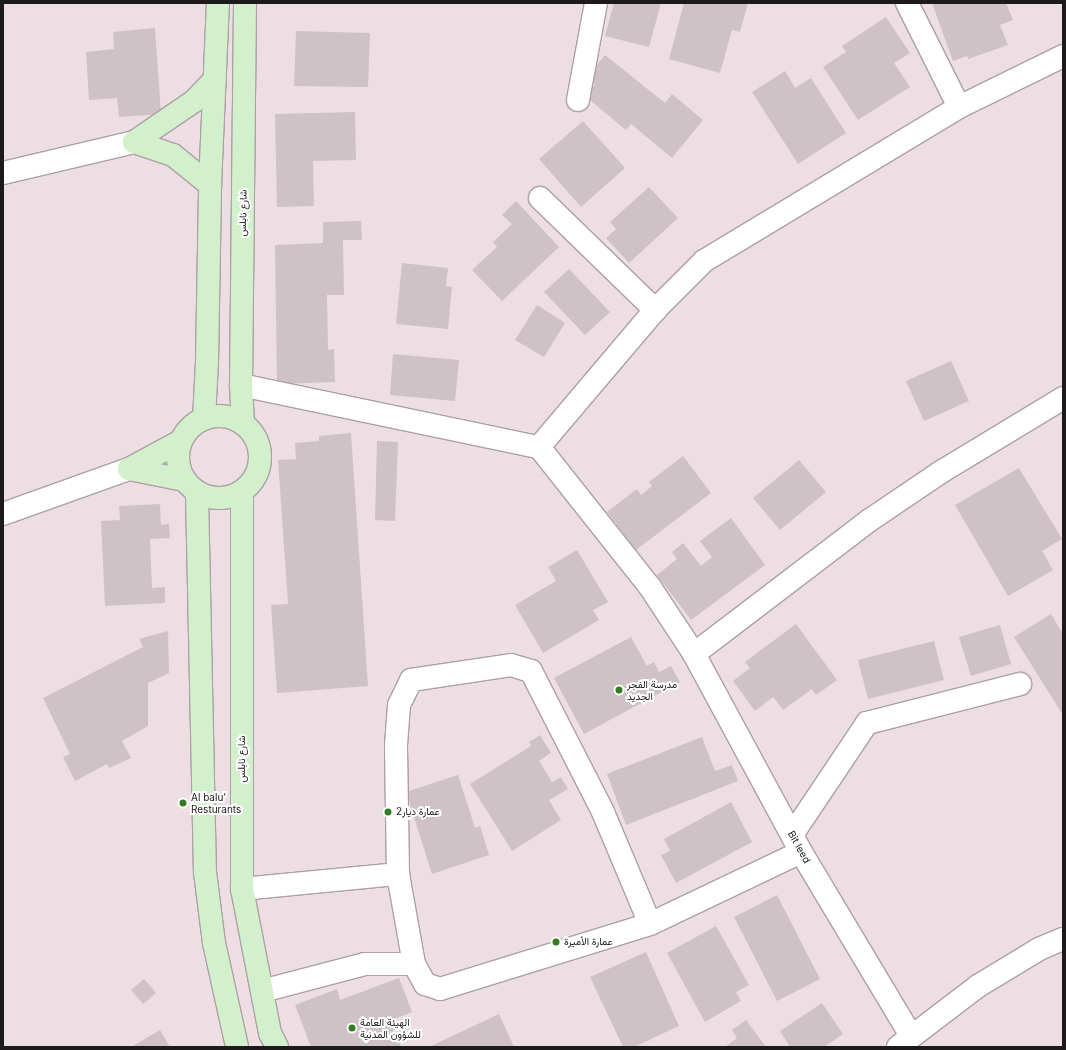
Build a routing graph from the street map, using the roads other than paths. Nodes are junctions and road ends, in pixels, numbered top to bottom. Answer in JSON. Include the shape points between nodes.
{"nodes":[{"id":1,"x":218,"y":3,"type":"edge"},
{"id":2,"x":245,"y":3,"type":"edge"},
{"id":3,"x":596,"y":3,"type":"edge"},
{"id":4,"x":907,"y":3,"type":"edge"},
{"id":5,"x":1063,"y":56,"type":"edge"},
{"id":6,"x":215,"y":80,"type":"junction"},
{"id":7,"x":578,"y":100,"type":"dead end"},
{"id":8,"x":959,"y":107,"type":"junction"},
{"id":9,"x":134,"y":142,"type":"junction"},
{"id":10,"x":3,"y":173,"type":"edge"},
{"id":11,"x":210,"y":185,"type":"junction"},
{"id":12,"x":540,"y":198,"type":"dead end"},
{"id":13,"x":655,"y":310,"type":"junction"},
{"id":14,"x":240,"y":385,"type":"junction"},
{"id":15,"x":1063,"y":398,"type":"edge"},
{"id":16,"x":204,"y":419,"type":"junction"},
{"id":17,"x":243,"y":424,"type":"junction"},
{"id":18,"x":181,"y":441,"type":"junction"},
{"id":19,"x":538,"y":447,"type":"junction"},
{"id":20,"x":129,"y":469,"type":"junction"},
{"id":21,"x":191,"y":487,"type":"junction"},
{"id":22,"x":242,"y":492,"type":"junction"},
{"id":23,"x":3,"y":514,"type":"edge"},
{"id":24,"x":694,"y":654,"type":"junction"},
{"id":25,"x":1020,"y":684,"type":"dead end"},
{"id":26,"x":796,"y":843,"type":"junction"},
{"id":27,"x":398,"y":874,"type":"junction"},
{"id":28,"x":242,"y":888,"type":"junction"},
{"id":29,"x":650,"y":924,"type":"junction"},
{"id":30,"x":1063,"y":938,"type":"edge"},
{"id":31,"x":414,"y":964,"type":"junction"},
{"id":32,"x":262,"y":991,"type":"junction"},
{"id":33,"x":904,"y":1042,"type":"edge"},
{"id":34,"x":237,"y":1047,"type":"edge"},
{"id":35,"x":277,"y":1047,"type":"edge"}],
"edges":[{"from":1,"to":6,"type":"main road"},
{"from":2,"to":14,"type":"main road","name":"شارع نابلس"},
{"from":3,"to":7,"type":"street"},
{"from":4,"to":8,"type":"street"},
{"from":5,"to":8,"type":"street"},
{"from":6,"to":9,"type":"main road","via":[[194,101]]},
{"from":6,"to":11,"type":"main road"},
{"from":8,"to":13,"type":"street","via":[[704,261]]},
{"from":9,"to":10,"type":"street"},
{"from":9,"to":11,"type":"main road","via":[[173,155]]},
{"from":11,"to":16,"type":"main road"},
{"from":12,"to":13,"type":"street"},
{"from":13,"to":19,"type":"street"},
{"from":14,"to":17,"type":"main road","name":"شارع نابلس"},
{"from":14,"to":19,"type":"street"},
{"from":15,"to":24,"type":"street","via":[[1017,424],[902,498]]},
{"from":16,"to":17,"type":"main road","via":[[224,416]]},
{"from":16,"to":18,"type":"main road","via":[[194,424]]},
{"from":17,"to":22,"type":"main road","via":[[253,433],[260,458],[252,483]]},
{"from":18,"to":20,"type":"main road"},
{"from":18,"to":21,"type":"main road","via":[[178,461]]},
{"from":19,"to":24,"type":"street","name":"Bit leed","via":[[650,587]]},
{"from":20,"to":21,"type":"main road"},
{"from":20,"to":23,"type":"street"},
{"from":21,"to":22,"type":"main road","via":[[220,498]]},
{"from":21,"to":34,"type":"main road","via":[[205,872],[214,942]]},
{"from":22,"to":28,"type":"main road","name":"شارع نابلس"},
{"from":24,"to":26,"type":"street","name":"Bit leed"},
{"from":25,"to":26,"type":"street","via":[[867,723]]},
{"from":26,"to":29,"type":"street"},
{"from":26,"to":33,"type":"street","name":"Bit leed"},
{"from":27,"to":28,"type":"street"},
{"from":27,"to":29,"type":"street","via":[[396,745],[399,705],[411,680],[511,665],[531,671],[603,812]]},
{"from":27,"to":31,"type":"street"},
{"from":28,"to":32,"type":"main road","name":"شارع نابلس"},
{"from":29,"to":31,"type":"street","via":[[440,989],[425,984]]},
{"from":30,"to":33,"type":"street","via":[[1039,949],[978,986]]},
{"from":31,"to":32,"type":"street","via":[[364,964]]},
{"from":32,"to":35,"type":"main road","name":"شارع نابلس","via":[[270,1033]]}]}
